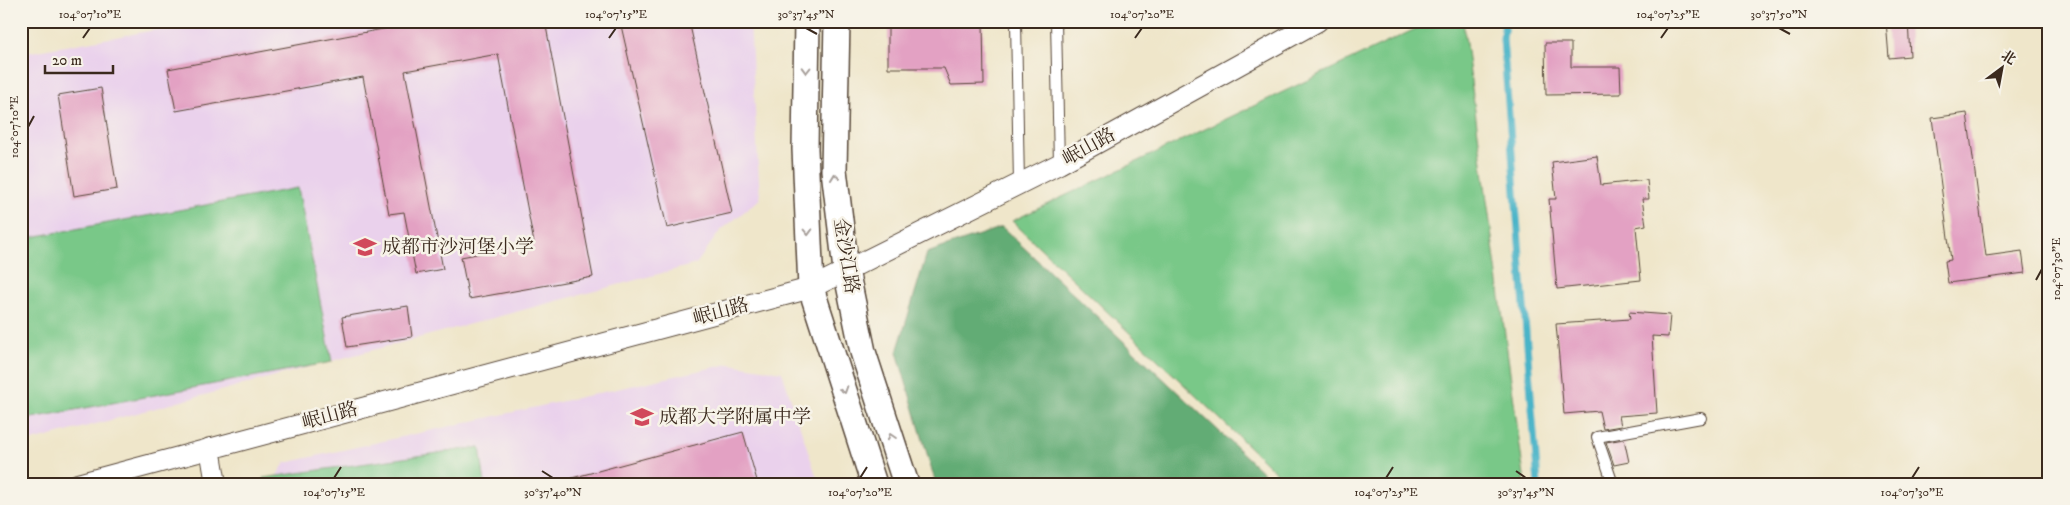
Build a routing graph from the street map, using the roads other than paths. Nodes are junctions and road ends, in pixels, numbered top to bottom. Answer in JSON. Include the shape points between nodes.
{"nodes":[{"id":1,"x":807,"y":21,"type":"edge"},
{"id":2,"x":837,"y":21,"type":"edge"},
{"id":3,"x":1016,"y":21,"type":"edge"},
{"id":4,"x":1056,"y":21,"type":"edge"},
{"id":5,"x":1318,"y":21,"type":"edge"},
{"id":6,"x":1059,"y":164,"type":"junction"},
{"id":7,"x":1019,"y":184,"type":"junction"},
{"id":8,"x":846,"y":270,"type":"junction"},
{"id":9,"x":810,"y":288,"type":"junction"},
{"id":10,"x":1701,"y":418,"type":"dead end"},
{"id":11,"x":210,"y":448,"type":"junction"},
{"id":12,"x":78,"y":484,"type":"edge"},
{"id":13,"x":216,"y":484,"type":"edge"},
{"id":14,"x":874,"y":484,"type":"edge"},
{"id":15,"x":906,"y":484,"type":"edge"},
{"id":16,"x":1613,"y":484,"type":"edge"}],
"edges":[{"from":1,"to":9,"type":"street","one_way":true,"via":[[805,148]]},
{"from":8,"to":2,"type":"street","name":"金沙江路","one_way":true,"via":[[834,170]]},
{"from":3,"to":7,"type":"lane"},
{"from":4,"to":6,"type":"lane"},
{"from":5,"to":6,"type":"street","name":"岷山路"},
{"from":6,"to":7,"type":"street","name":"岷山路"},
{"from":7,"to":8,"type":"street","name":"岷山路"},
{"from":8,"to":9,"type":"street","name":"岷山路"},
{"from":15,"to":8,"type":"street","name":"金沙江路","one_way":true,"via":[[863,352]]},
{"from":9,"to":11,"type":"street","name":"岷山路"},
{"from":9,"to":14,"type":"street","one_way":true},
{"from":10,"to":16,"type":"lane","via":[[1597,437]]},
{"from":11,"to":12,"type":"street","name":"岷山路"},
{"from":11,"to":13,"type":"street"}]}
